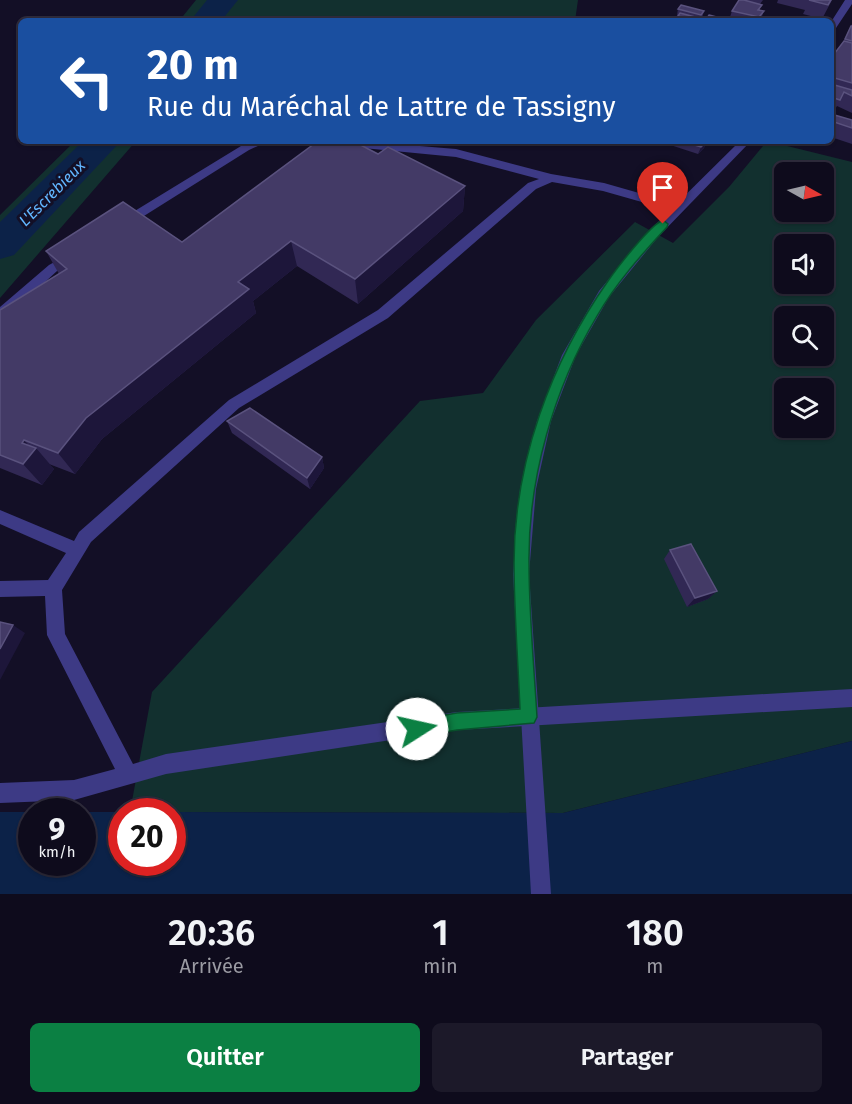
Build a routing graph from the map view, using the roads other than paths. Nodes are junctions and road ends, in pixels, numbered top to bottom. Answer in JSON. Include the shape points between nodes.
{"nodes":[{"id":1,"x":850,"y":0,"type":"edge"},
{"id":2,"x":834,"y":24,"type":"edge"},
{"id":3,"x":255,"y":144,"type":"edge"},
{"id":4,"x":356,"y":144,"type":"edge"},
{"id":5,"x":743,"y":144,"type":"edge"},
{"id":6,"x":551,"y":178,"type":"junction"},
{"id":7,"x":677,"y":208,"type":"junction"},
{"id":8,"x":114,"y":230,"type":"edge"},
{"id":9,"x":84,"y":249,"type":"edge"},
{"id":10,"x":0,"y":315,"type":"edge"},
{"id":11,"x":0,"y":517,"type":"edge"},
{"id":12,"x":77,"y":550,"type":"junction"},
{"id":13,"x":53,"y":588,"type":"junction"},
{"id":14,"x":0,"y":589,"type":"edge"},
{"id":15,"x":852,"y":698,"type":"edge"},
{"id":16,"x":528,"y":717,"type":"junction"},
{"id":17,"x":128,"y":775,"type":"junction"},
{"id":18,"x":0,"y":793,"type":"edge"},
{"id":19,"x":541,"y":894,"type":"edge"}],
"edges":[{"from":1,"to":2,"type":"street"},
{"from":3,"to":8,"type":"street"},
{"from":4,"to":6,"type":"street","via":[[456,153]]},
{"from":5,"to":7,"type":"street"},
{"from":6,"to":7,"type":"street","via":[[604,187]]},
{"from":6,"to":12,"type":"street","via":[[532,186],[383,314],[234,404],[85,537]]},
{"from":7,"to":16,"type":"street","via":[[625,266],[592,312],[562,370],[541,428],[527,497],[521,561]]},
{"from":9,"to":10,"type":"street","via":[[54,268]]},
{"from":11,"to":12,"type":"street"},
{"from":12,"to":13,"type":"street"},
{"from":13,"to":14,"type":"street"},
{"from":13,"to":17,"type":"street","via":[[56,635]]},
{"from":15,"to":16,"type":"street"},
{"from":16,"to":17,"type":"street","via":[[457,722],[166,764]]},
{"from":16,"to":19,"type":"street"},
{"from":17,"to":18,"type":"street","via":[[74,790]]}]}
